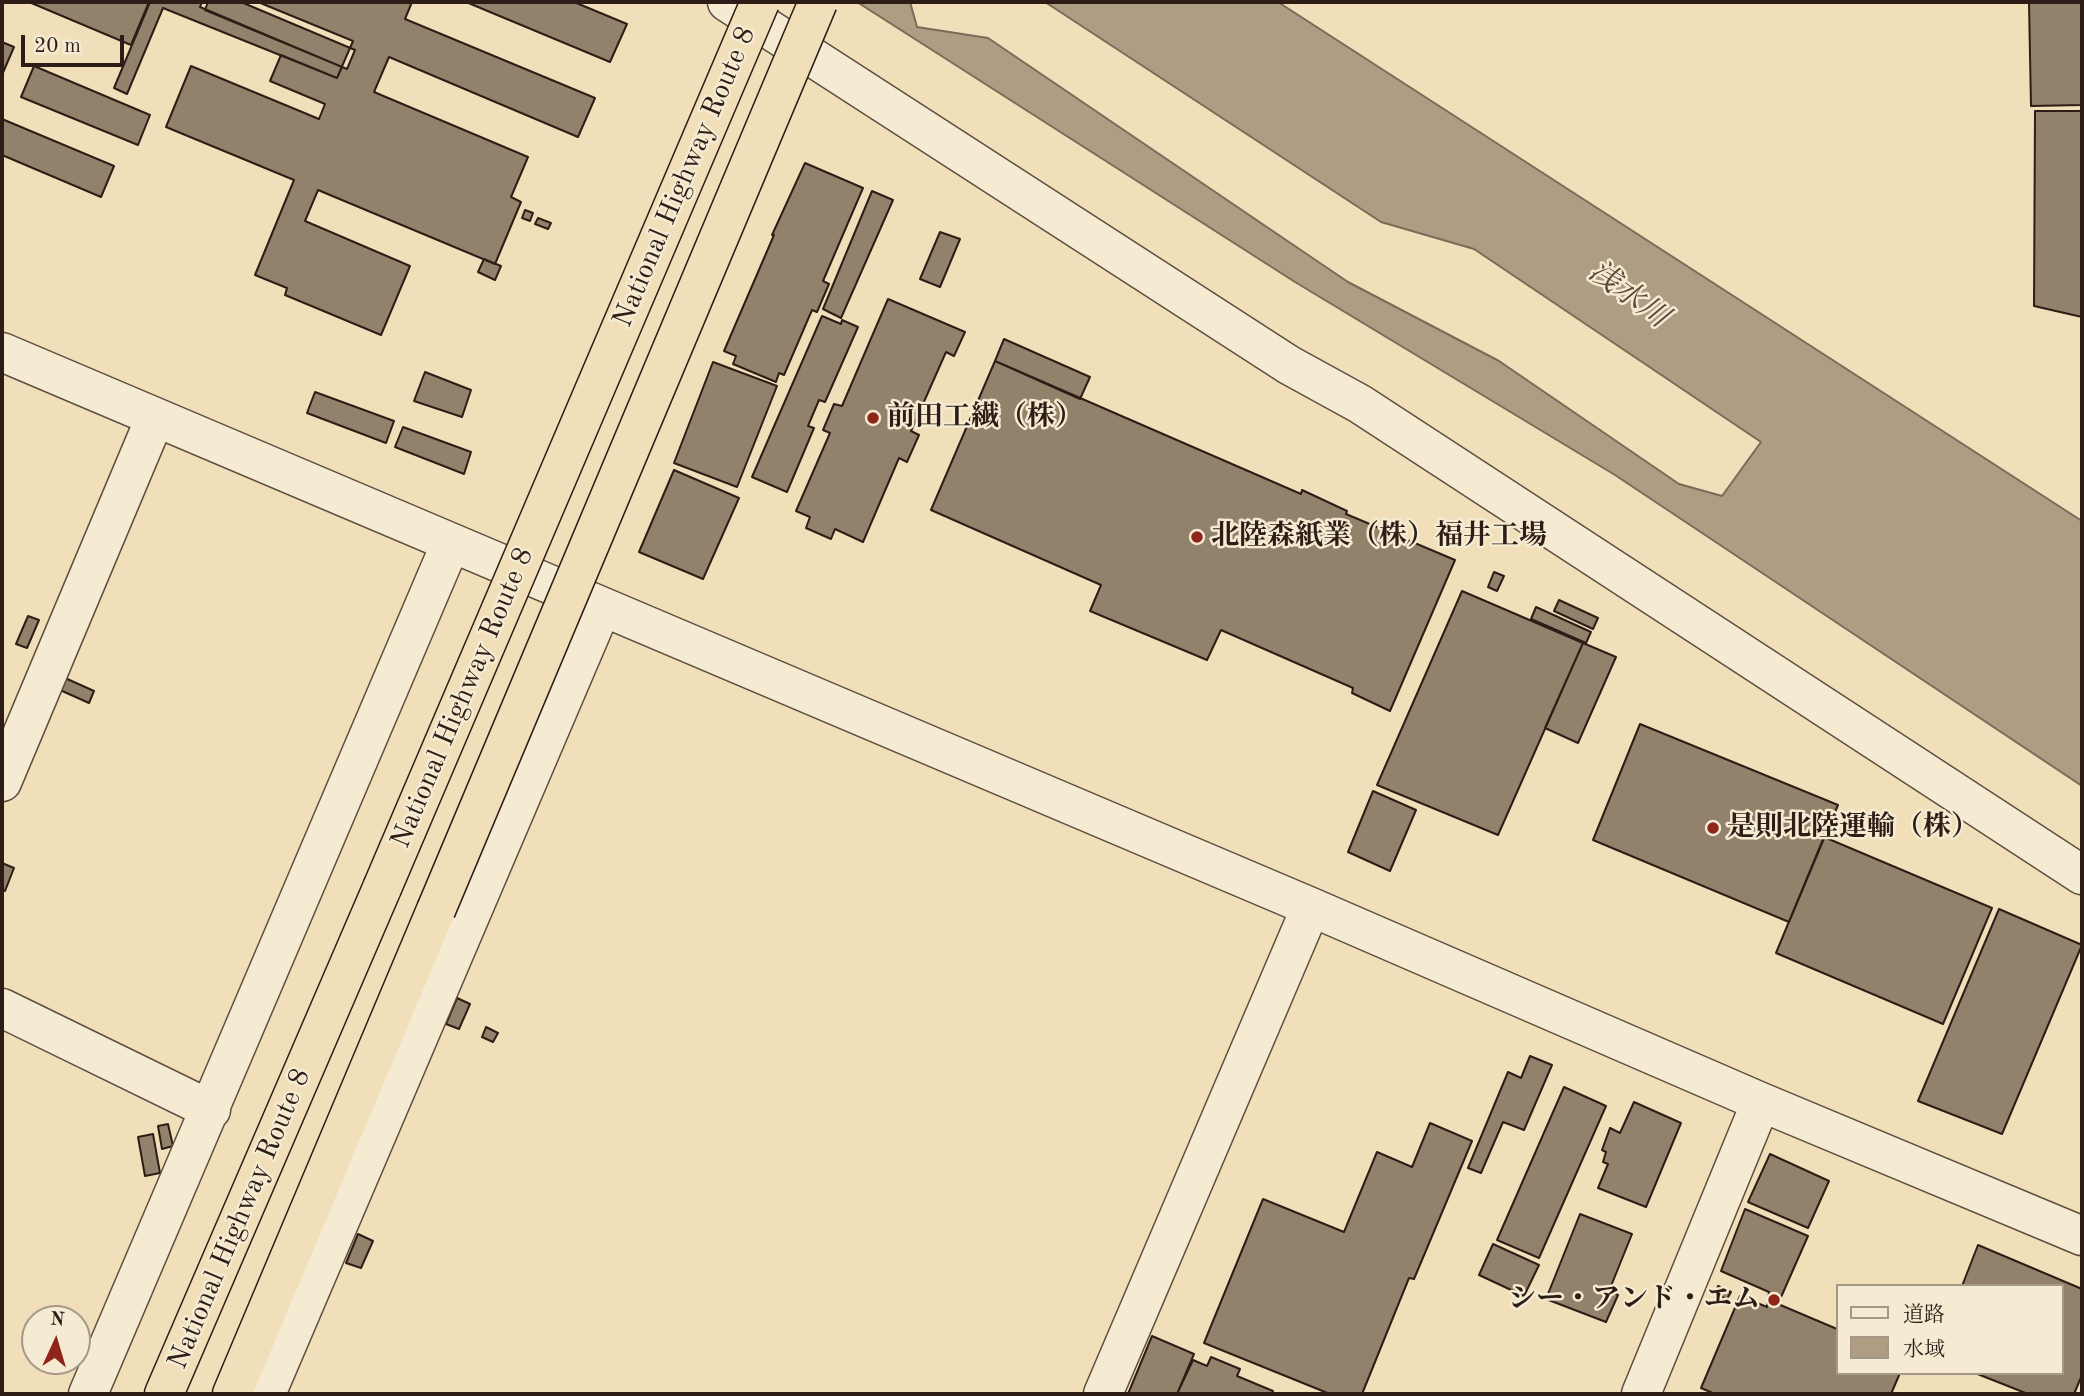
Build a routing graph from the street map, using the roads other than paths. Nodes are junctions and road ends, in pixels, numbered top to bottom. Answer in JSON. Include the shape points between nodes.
{"nodes":[{"id":1,"x":727,"y":2,"type":"edge"},
{"id":2,"x":760,"y":2,"type":"edge"},
{"id":3,"x":818,"y":2,"type":"edge"},
{"id":4,"x":2,"y":352,"type":"edge"},
{"id":5,"x":155,"y":418,"type":"junction"},
{"id":6,"x":450,"y":545,"type":"junction"},
{"id":7,"x":602,"y":607,"type":"junction"},
{"id":8,"x":2,"y":782,"type":"edge"},
{"id":9,"x":2082,"y":875,"type":"edge"},
{"id":10,"x":1311,"y":907,"type":"junction"},
{"id":11,"x":2,"y":1009,"type":"edge"},
{"id":12,"x":1761,"y":1102,"type":"junction"},
{"id":13,"x":211,"y":1110,"type":"junction"},
{"id":14,"x":2082,"y":1236,"type":"edge"},
{"id":15,"x":88,"y":1394,"type":"edge"},
{"id":16,"x":164,"y":1394,"type":"edge"},
{"id":17,"x":232,"y":1394,"type":"edge"},
{"id":18,"x":266,"y":1394,"type":"edge"},
{"id":19,"x":1103,"y":1394,"type":"edge"},
{"id":20,"x":1641,"y":1394,"type":"edge"}],
"edges":[{"from":1,"to":9,"type":"street","via":[[1289,365],[1360,404]]},
{"from":2,"to":16,"type":"highway","name":"National Highway Route 8","bridge":true},
{"from":3,"to":17,"type":"highway","name":"National Highway Route 8","bridge":true},
{"from":4,"to":5,"type":"street"},
{"from":5,"to":6,"type":"street"},
{"from":5,"to":8,"type":"street"},
{"from":6,"to":7,"type":"street"},
{"from":6,"to":13,"type":"street"},
{"from":7,"to":10,"type":"street"},
{"from":7,"to":18,"type":"street"},
{"from":10,"to":12,"type":"street"},
{"from":10,"to":19,"type":"street"},
{"from":11,"to":13,"type":"street"},
{"from":12,"to":14,"type":"street"},
{"from":12,"to":20,"type":"street"},
{"from":13,"to":15,"type":"street"}]}
